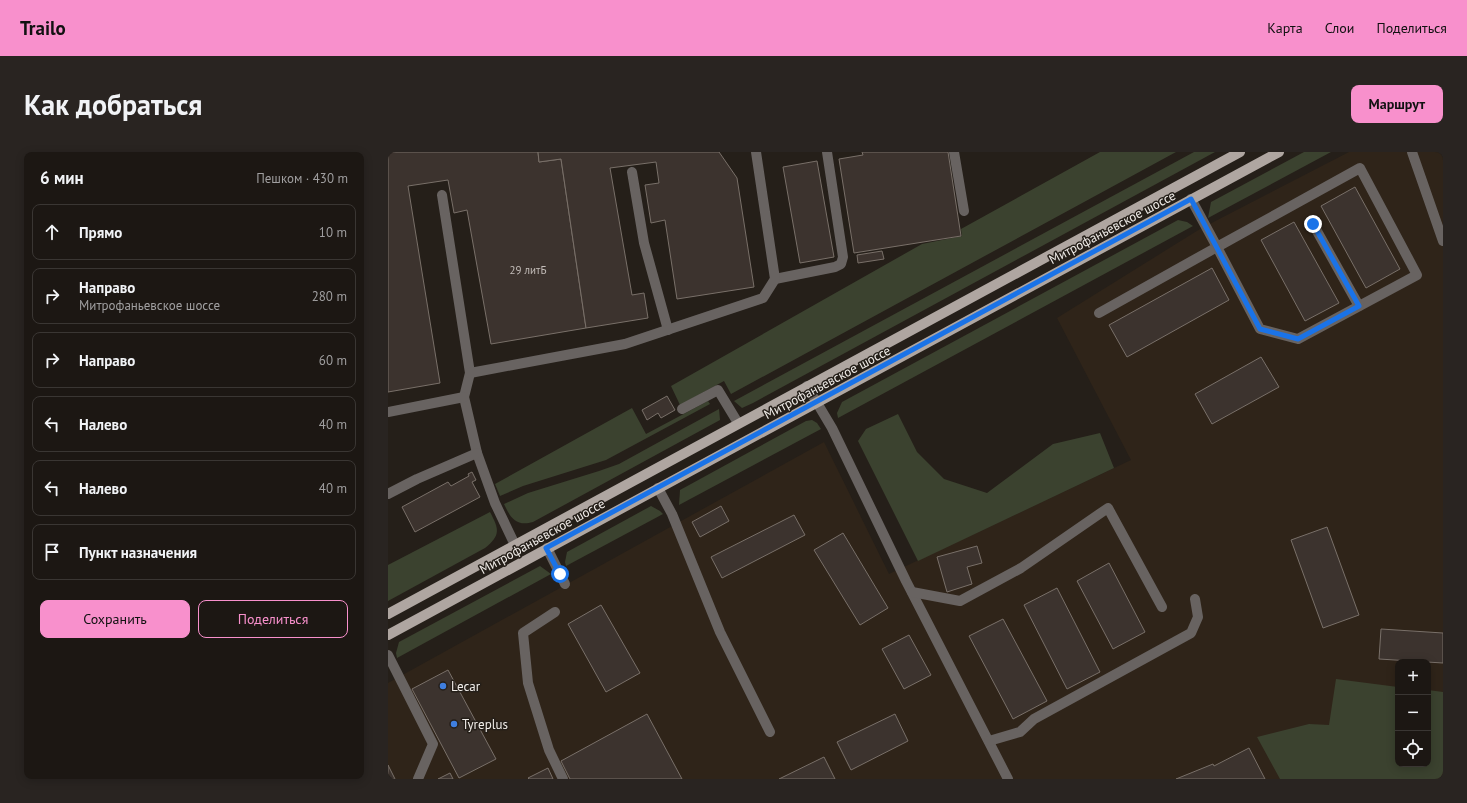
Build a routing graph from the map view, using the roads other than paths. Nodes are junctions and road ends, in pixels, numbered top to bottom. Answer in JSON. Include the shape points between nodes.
{"nodes":[{"id":1,"x":756,"y":152,"type":"edge"},
{"id":2,"x":827,"y":152,"type":"edge"},
{"id":3,"x":954,"y":152,"type":"edge"},
{"id":4,"x":1240,"y":152,"type":"edge"},
{"id":5,"x":1279,"y":152,"type":"edge"},
{"id":6,"x":1412,"y":152,"type":"edge"},
{"id":7,"x":632,"y":172,"type":"dead end"},
{"id":8,"x":442,"y":195,"type":"dead end"},
{"id":9,"x":1191,"y":199,"type":"junction"},
{"id":10,"x":964,"y":211,"type":"dead end"},
{"id":11,"x":1313,"y":224,"type":"dead end"},
{"id":12,"x":1443,"y":241,"type":"edge"},
{"id":13,"x":1217,"y":248,"type":"junction"},
{"id":14,"x":776,"y":279,"type":"junction"},
{"id":15,"x":1359,"y":306,"type":"junction"},
{"id":16,"x":1099,"y":313,"type":"dead end"},
{"id":17,"x":668,"y":330,"type":"junction"},
{"id":18,"x":470,"y":373,"type":"junction"},
{"id":19,"x":808,"y":386,"type":"junction"},
{"id":20,"x":464,"y":397,"type":"junction"},
{"id":21,"x":816,"y":402,"type":"junction"},
{"id":22,"x":682,"y":409,"type":"dead end"},
{"id":23,"x":388,"y":412,"type":"edge"},
{"id":24,"x":738,"y":423,"type":"junction"},
{"id":25,"x":477,"y":452,"type":"junction"},
{"id":26,"x":658,"y":488,"type":"junction"},
{"id":27,"x":388,"y":494,"type":"edge"},
{"id":28,"x":516,"y":545,"type":"junction"},
{"id":29,"x":546,"y":548,"type":"junction"},
{"id":30,"x":565,"y":584,"type":"dead end"},
{"id":31,"x":912,"y":592,"type":"junction"},
{"id":32,"x":1194,"y":599,"type":"dead end"},
{"id":33,"x":1162,"y":607,"type":"dead end"},
{"id":34,"x":554,"y":612,"type":"dead end"},
{"id":35,"x":388,"y":614,"type":"edge"},
{"id":36,"x":388,"y":635,"type":"edge"},
{"id":37,"x":388,"y":655,"type":"edge"},
{"id":38,"x":770,"y":732,"type":"dead end"},
{"id":39,"x":989,"y":741,"type":"junction"},
{"id":40,"x":418,"y":779,"type":"edge"},
{"id":41,"x":563,"y":779,"type":"edge"},
{"id":42,"x":1008,"y":779,"type":"edge"}],
"edges":[{"from":1,"to":14,"type":"street"},
{"from":2,"to":14,"type":"street","via":[[844,257],[841,264],[835,267]]},
{"from":3,"to":10,"type":"street"},
{"from":4,"to":19,"type":"main road","name":"Митрофаньевское шоссе"},
{"from":5,"to":9,"type":"main road","name":"Митрофаньевское шоссе"},
{"from":6,"to":12,"type":"street"},
{"from":7,"to":17,"type":"street","via":[[644,243]]},
{"from":8,"to":18,"type":"street"},
{"from":9,"to":13,"type":"street"},
{"from":9,"to":21,"type":"main road","name":"Митрофаньевское шоссе"},
{"from":11,"to":15,"type":"street"},
{"from":13,"to":15,"type":"street","via":[[1260,329],[1298,339]]},
{"from":13,"to":15,"type":"street","via":[[1360,168],[1417,275]]},
{"from":13,"to":16,"type":"street"},
{"from":14,"to":17,"type":"street","via":[[763,298]]},
{"from":17,"to":18,"type":"street","via":[[625,344]]},
{"from":18,"to":20,"type":"street"},
{"from":19,"to":21,"type":"street"},
{"from":19,"to":24,"type":"main road","name":"Митрофаньевское шоссе"},
{"from":20,"to":23,"type":"street"},
{"from":20,"to":25,"type":"street"},
{"from":21,"to":26,"type":"main road","name":"Митрофаньевское шоссе"},
{"from":21,"to":31,"type":"street","via":[[832,428]]},
{"from":22,"to":24,"type":"street","via":[[718,390]]},
{"from":24,"to":28,"type":"main road","name":"Митрофаньевское шоссе"},
{"from":25,"to":27,"type":"street"},
{"from":25,"to":28,"type":"street","via":[[495,503]]},
{"from":26,"to":29,"type":"main road","name":"Митрофаньевское шоссе"},
{"from":26,"to":38,"type":"street","via":[[676,522],[720,632]]},
{"from":28,"to":35,"type":"main road","name":"Митрофаньевское шоссе"},
{"from":29,"to":30,"type":"street"},
{"from":29,"to":36,"type":"main road","name":"Митрофаньевское шоссе"},
{"from":31,"to":33,"type":"street","via":[[960,601],[1021,568],[1108,508]]},
{"from":31,"to":39,"type":"street"},
{"from":32,"to":39,"type":"street","via":[[1198,617],[1191,633],[1034,720],[1020,732]]},
{"from":34,"to":41,"type":"street","via":[[523,633],[528,683],[549,750]]},
{"from":37,"to":40,"type":"street","via":[[433,744]]},
{"from":39,"to":42,"type":"street"}]}
